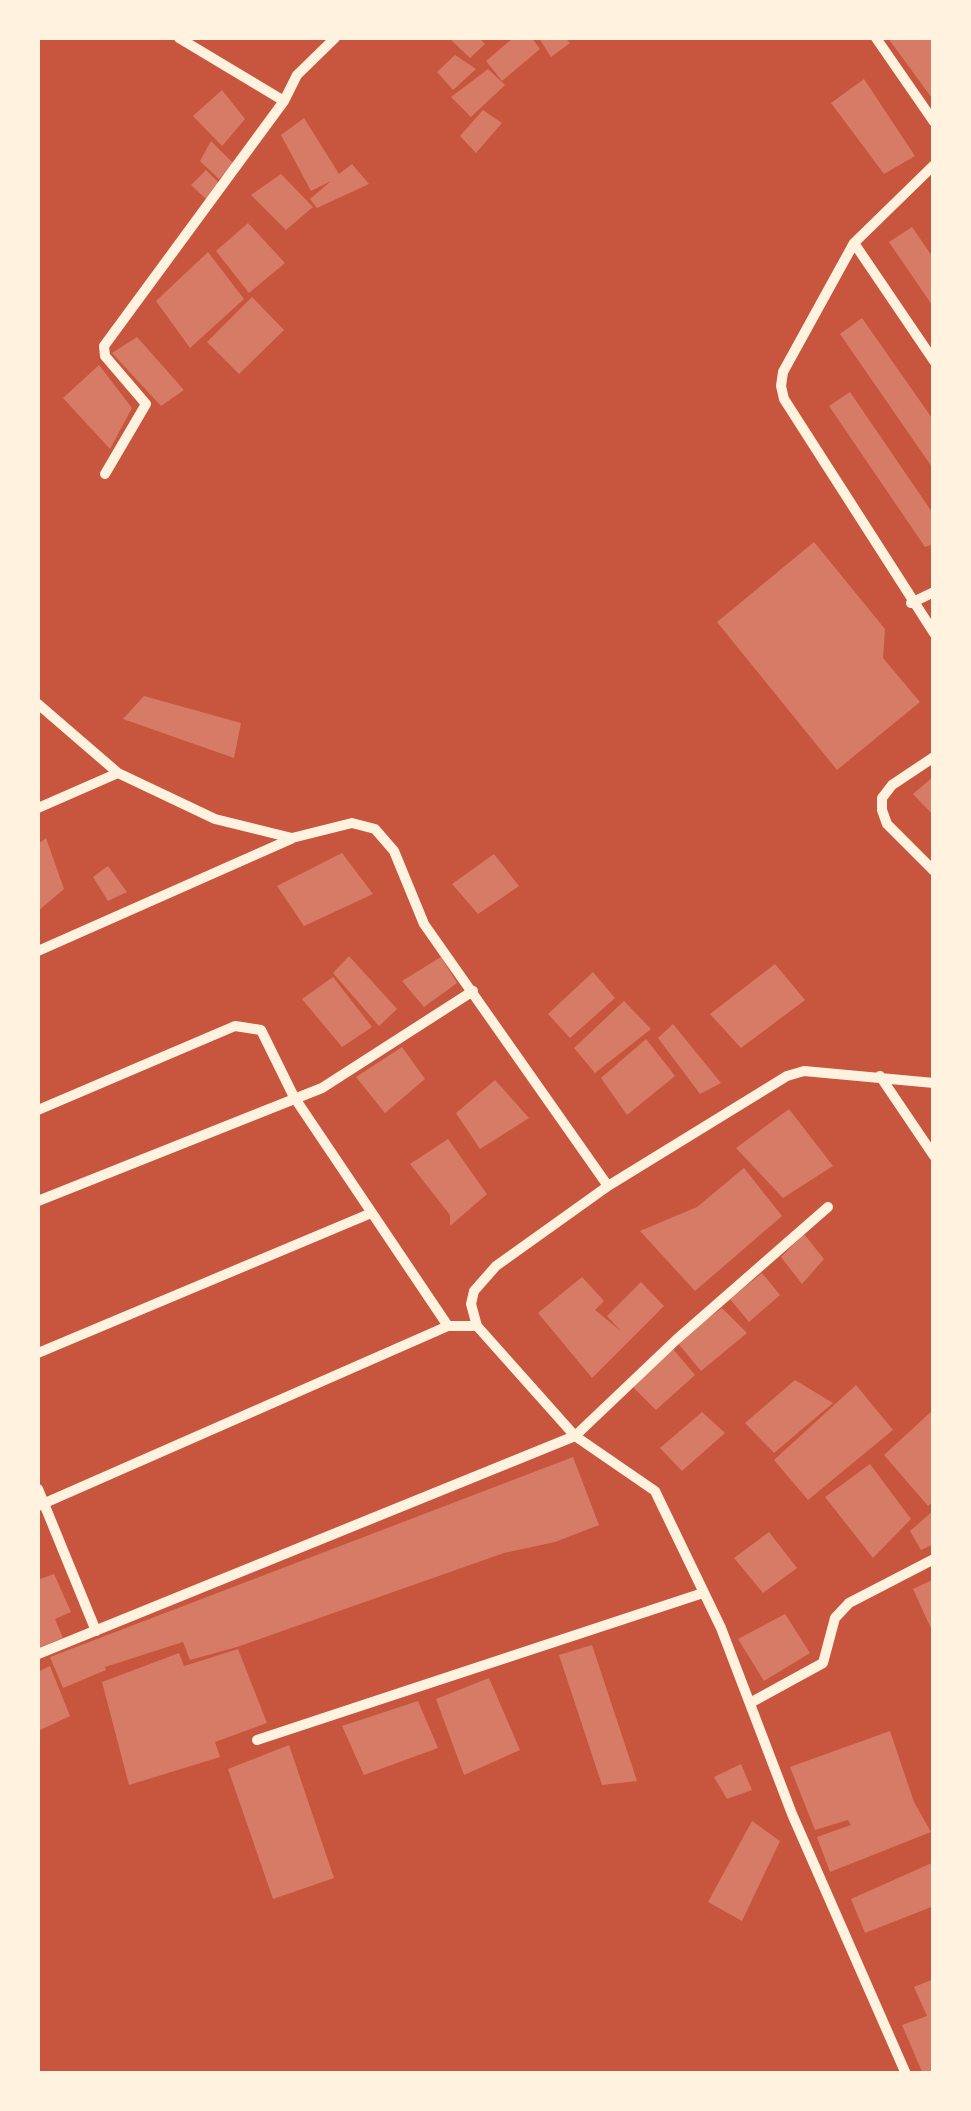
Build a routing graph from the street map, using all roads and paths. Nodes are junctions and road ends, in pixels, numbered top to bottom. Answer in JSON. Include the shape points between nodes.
{"nodes":[{"id":1,"x":179,"y":38,"type":"edge"},
{"id":2,"x":335,"y":38,"type":"edge"},
{"id":3,"x":876,"y":38,"type":"edge"},
{"id":4,"x":284,"y":101,"type":"junction"},
{"id":5,"x":934,"y":122,"type":"edge"},
{"id":6,"x":934,"y":164,"type":"edge"},
{"id":7,"x":854,"y":244,"type":"junction"},
{"id":8,"x":934,"y":361,"type":"edge"},
{"id":9,"x":105,"y":474,"type":"dead end"},
{"id":10,"x":934,"y":592,"type":"edge"},
{"id":11,"x":912,"y":603,"type":"junction"},
{"id":12,"x":934,"y":632,"type":"edge"},
{"id":13,"x":38,"y":704,"type":"edge"},
{"id":14,"x":934,"y":757,"type":"edge"},
{"id":15,"x":118,"y":774,"type":"junction"},
{"id":16,"x":38,"y":808,"type":"edge"},
{"id":17,"x":292,"y":838,"type":"junction"},
{"id":18,"x":934,"y":871,"type":"edge"},
{"id":19,"x":38,"y":951,"type":"edge"},
{"id":20,"x":472,"y":991,"type":"junction"},
{"id":21,"x":880,"y":1076,"type":"junction"},
{"id":22,"x":934,"y":1083,"type":"edge"},
{"id":23,"x":294,"y":1097,"type":"junction"},
{"id":24,"x":38,"y":1110,"type":"edge"},
{"id":25,"x":934,"y":1156,"type":"edge"},
{"id":26,"x":608,"y":1186,"type":"junction"},
{"id":27,"x":38,"y":1201,"type":"edge"},
{"id":28,"x":828,"y":1207,"type":"dead end"},
{"id":29,"x":369,"y":1214,"type":"junction"},
{"id":30,"x":448,"y":1326,"type":"junction"},
{"id":31,"x":477,"y":1326,"type":"junction"},
{"id":32,"x":38,"y":1353,"type":"edge"},
{"id":33,"x":575,"y":1436,"type":"junction"},
{"id":34,"x":38,"y":1489,"type":"edge"},
{"id":35,"x":40,"y":1504,"type":"edge"},
{"id":36,"x":934,"y":1559,"type":"edge"},
{"id":37,"x":704,"y":1593,"type":"junction"},
{"id":38,"x":96,"y":1631,"type":"junction"},
{"id":39,"x":38,"y":1654,"type":"edge"},
{"id":40,"x":750,"y":1703,"type":"junction"},
{"id":41,"x":257,"y":1740,"type":"dead end"},
{"id":42,"x":906,"y":2074,"type":"edge"}],
"edges":[{"from":1,"to":4,"type":"street"},
{"from":2,"to":4,"type":"street","via":[[298,75]]},
{"from":3,"to":5,"type":"street"},
{"from":4,"to":9,"type":"street","via":[[104,346],[104,356],[146,404]]},
{"from":6,"to":7,"type":"street"},
{"from":7,"to":8,"type":"street"},
{"from":7,"to":11,"type":"street","via":[[783,372],[784,399]]},
{"from":10,"to":11,"type":"street"},
{"from":11,"to":12,"type":"street"},
{"from":13,"to":15,"type":"street"},
{"from":14,"to":18,"type":"street","via":[[882,798],[887,824]]},
{"from":15,"to":16,"type":"street"},
{"from":15,"to":17,"type":"street","via":[[215,819]]},
{"from":17,"to":19,"type":"street"},
{"from":17,"to":20,"type":"street","via":[[352,823],[375,829],[394,851],[424,924]]},
{"from":20,"to":23,"type":"street","via":[[352,1071]]},
{"from":20,"to":26,"type":"street"},
{"from":21,"to":22,"type":"street"},
{"from":21,"to":25,"type":"street"},
{"from":21,"to":26,"type":"street","via":[[788,1076]]},
{"from":23,"to":24,"type":"street","via":[[261,1030],[235,1026]]},
{"from":23,"to":27,"type":"street"},
{"from":23,"to":29,"type":"street"},
{"from":26,"to":31,"type":"street","via":[[496,1266],[474,1291]]},
{"from":28,"to":33,"type":"street"},
{"from":29,"to":30,"type":"street"},
{"from":29,"to":32,"type":"street"},
{"from":30,"to":31,"type":"street"},
{"from":30,"to":35,"type":"street"},
{"from":31,"to":33,"type":"street"},
{"from":33,"to":37,"type":"street","via":[[655,1491]]},
{"from":33,"to":38,"type":"street"},
{"from":34,"to":35,"type":"street"},
{"from":35,"to":38,"type":"street"},
{"from":36,"to":40,"type":"street","via":[[840,1611],[823,1663]]},
{"from":37,"to":40,"type":"street"},
{"from":37,"to":41,"type":"street"},
{"from":38,"to":39,"type":"street"},
{"from":40,"to":42,"type":"street"}]}
